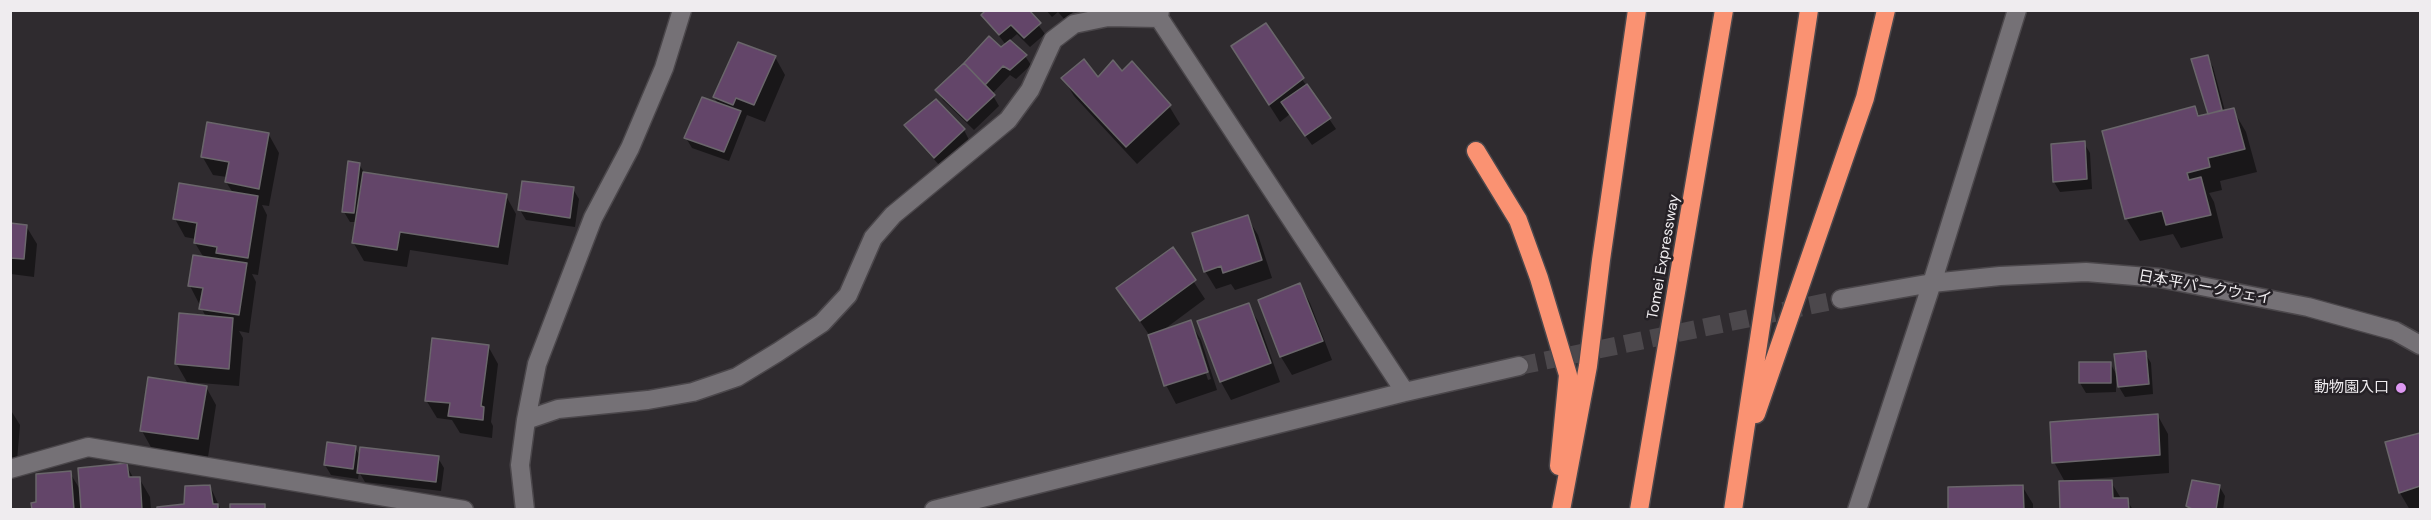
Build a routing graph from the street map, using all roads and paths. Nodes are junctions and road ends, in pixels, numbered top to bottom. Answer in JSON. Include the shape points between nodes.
{"nodes":[{"id":1,"x":682,"y":10,"type":"edge"},
{"id":2,"x":1637,"y":10,"type":"edge"},
{"id":3,"x":1724,"y":10,"type":"edge"},
{"id":4,"x":1809,"y":10,"type":"edge"},
{"id":5,"x":1886,"y":10,"type":"edge"},
{"id":6,"x":2017,"y":10,"type":"edge"},
{"id":7,"x":1160,"y":14,"type":"edge"},
{"id":8,"x":1476,"y":152,"type":"dead end"},
{"id":9,"x":1932,"y":283,"type":"junction"},
{"id":10,"x":1841,"y":299,"type":"tunnel mouth"},
{"id":11,"x":2421,"y":345,"type":"edge"},
{"id":12,"x":1519,"y":366,"type":"tunnel mouth"},
{"id":13,"x":1405,"y":392,"type":"junction"},
{"id":14,"x":526,"y":420,"type":"junction"},
{"id":15,"x":1741,"y":457,"type":"junction"},
{"id":16,"x":10,"y":469,"type":"edge"},
{"id":17,"x":464,"y":510,"type":"edge"},
{"id":18,"x":525,"y":510,"type":"edge"},
{"id":19,"x":934,"y":510,"type":"edge"},
{"id":20,"x":1555,"y":510,"type":"edge"},
{"id":21,"x":1562,"y":510,"type":"edge"},
{"id":22,"x":1639,"y":510,"type":"edge"},
{"id":23,"x":1733,"y":510,"type":"edge"},
{"id":24,"x":1857,"y":510,"type":"edge"}],
"edges":[{"from":1,"to":14,"type":"street","via":[[664,68],[630,148],[593,218],[565,290],[537,364]]},
{"from":2,"to":21,"type":"highway","via":[[1588,366]]},
{"from":3,"to":22,"type":"highway","name":"Tomei Expressway"},
{"from":4,"to":15,"type":"highway"},
{"from":5,"to":15,"type":"highway","via":[[1864,98]]},
{"from":6,"to":9,"type":"street"},
{"from":7,"to":13,"type":"street"},
{"from":7,"to":14,"type":"street","via":[[1108,17],[1074,24],[1053,40],[1030,90],[1008,120],[892,215],[873,238],[848,295],[822,323],[778,352],[737,376],[693,392],[558,409]]},
{"from":8,"to":20,"type":"highway","via":[[1518,220],[1568,375]]},
{"from":9,"to":10,"type":"street","name":"日本平パークウェイ"},
{"from":9,"to":11,"type":"street","name":"日本平パークウェイ","via":[[2086,272],[2160,278],[2308,307],[2395,331]]},
{"from":9,"to":24,"type":"street"},
{"from":12,"to":13,"type":"street"},
{"from":13,"to":19,"type":"street"},
{"from":14,"to":18,"type":"street","via":[[520,465]]},
{"from":15,"to":23,"type":"highway"},
{"from":16,"to":17,"type":"street","via":[[88,447]]}]}
